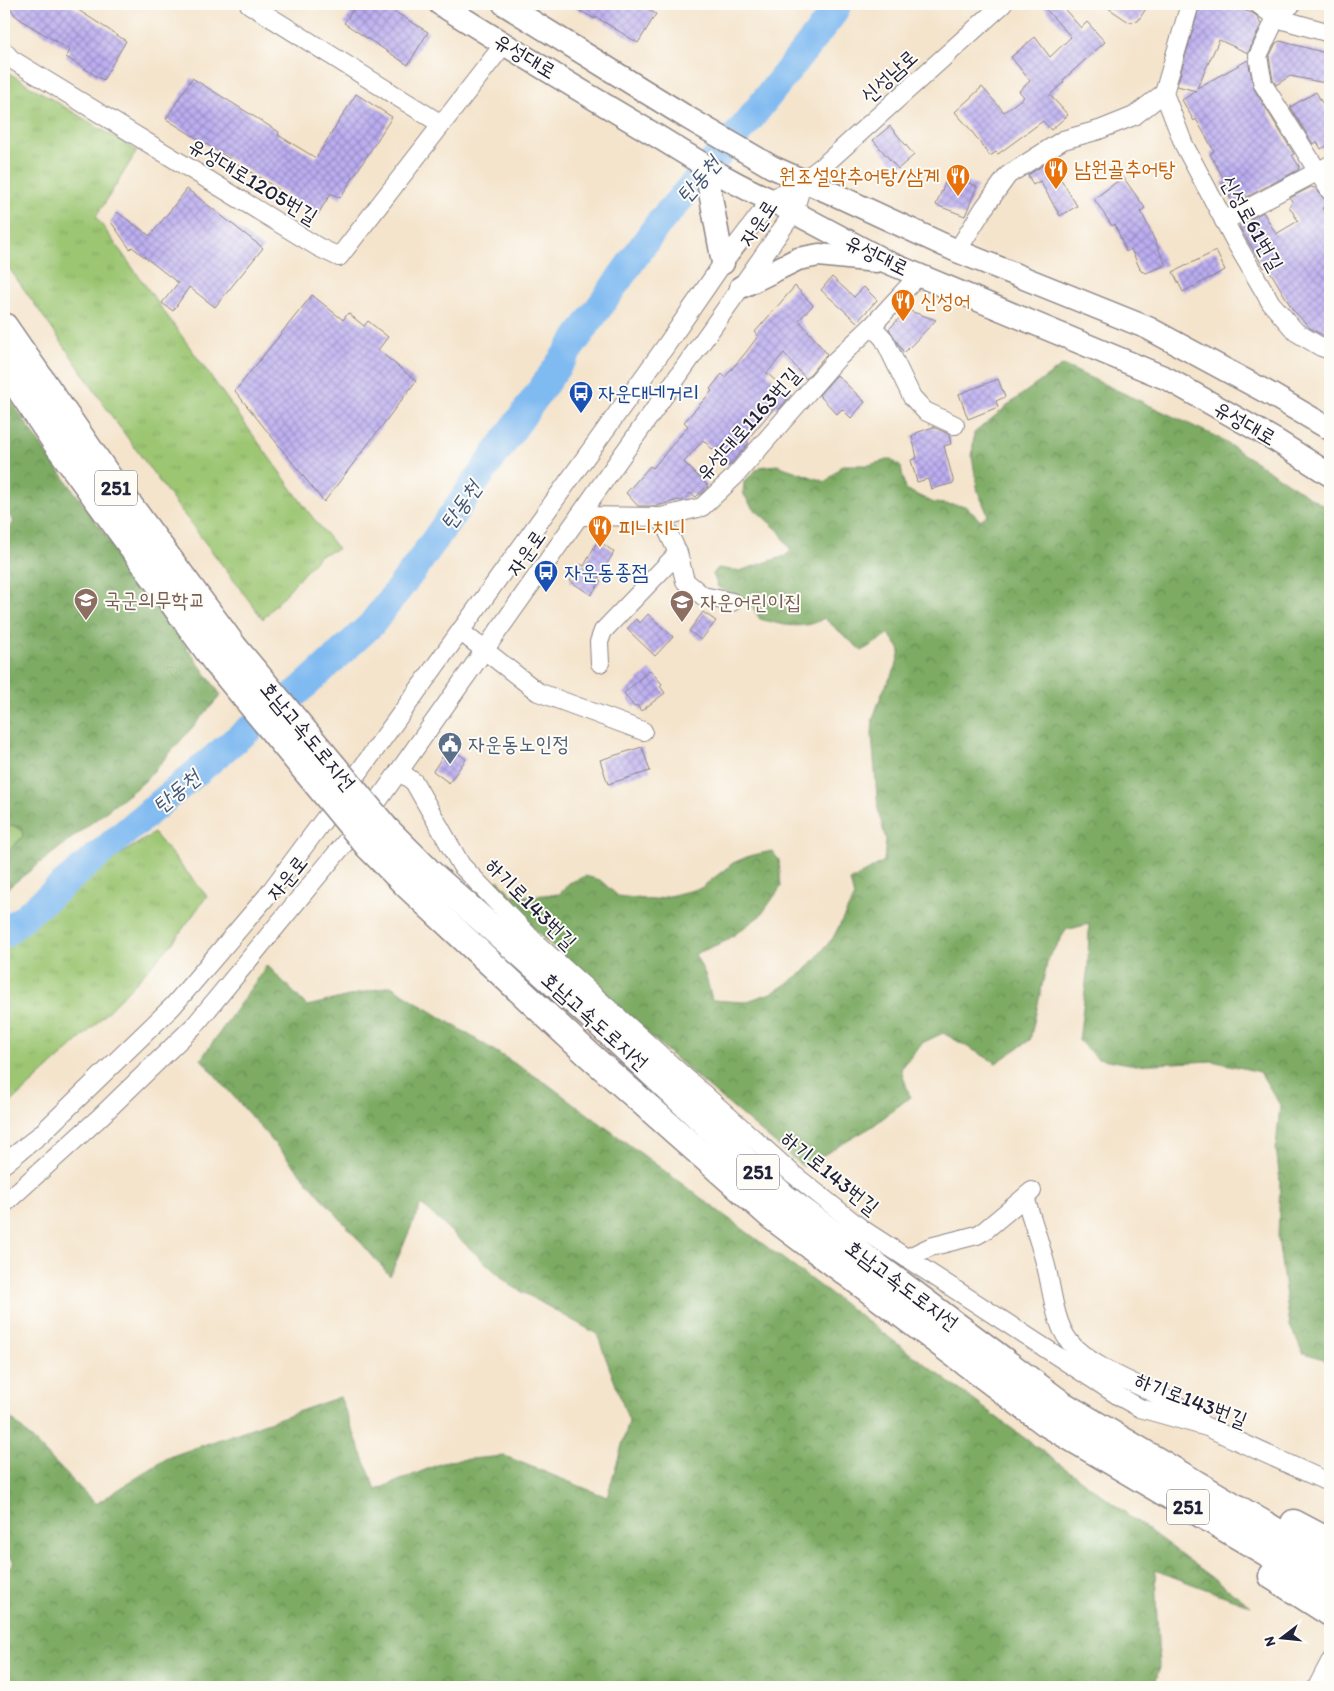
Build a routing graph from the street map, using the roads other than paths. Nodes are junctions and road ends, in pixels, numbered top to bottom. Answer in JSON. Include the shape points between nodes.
{"nodes":[{"id":1,"x":249,"y":4,"type":"edge"},
{"id":2,"x":440,"y":4,"type":"edge"},
{"id":3,"x":504,"y":4,"type":"edge"},
{"id":4,"x":1003,"y":4,"type":"edge"},
{"id":5,"x":1190,"y":4,"type":"edge"},
{"id":6,"x":1258,"y":4,"type":"edge"},
{"id":7,"x":1292,"y":4,"type":"edge"},
{"id":8,"x":529,"y":10,"type":"edge"},
{"id":9,"x":1276,"y":18,"type":"junction"},
{"id":10,"x":1330,"y":32,"type":"edge"},
{"id":11,"x":504,"y":44,"type":"junction"},
{"id":12,"x":4,"y":51,"type":"edge"},
{"id":13,"x":1164,"y":93,"type":"junction"},
{"id":14,"x":441,"y":124,"type":"junction"},
{"id":15,"x":700,"y":164,"type":"junction"},
{"id":16,"x":1324,"y":168,"type":"edge"},
{"id":17,"x":802,"y":181,"type":"junction"},
{"id":18,"x":1330,"y":191,"type":"edge"},
{"id":19,"x":761,"y":196,"type":"junction"},
{"id":20,"x":794,"y":212,"type":"junction"},
{"id":21,"x":1224,"y":221,"type":"junction"},
{"id":22,"x":957,"y":251,"type":"junction"},
{"id":23,"x":887,"y":262,"type":"junction"},
{"id":24,"x":724,"y":263,"type":"junction"},
{"id":25,"x":919,"y":275,"type":"junction"},
{"id":26,"x":741,"y":287,"type":"junction"},
{"id":27,"x":4,"y":326,"type":"edge"},
{"id":28,"x":872,"y":326,"type":"junction"},
{"id":29,"x":1330,"y":350,"type":"edge"},
{"id":30,"x":4,"y":366,"type":"edge"},
{"id":31,"x":955,"y":425,"type":"dead end"},
{"id":32,"x":1329,"y":427,"type":"edge"},
{"id":33,"x":1330,"y":475,"type":"edge"},
{"id":34,"x":579,"y":516,"type":"junction"},
{"id":35,"x":660,"y":517,"type":"junction"},
{"id":36,"x":678,"y":553,"type":"junction"},
{"id":37,"x":732,"y":602,"type":"dead end"},
{"id":38,"x":460,"y":631,"type":"junction"},
{"id":39,"x":484,"y":651,"type":"junction"},
{"id":40,"x":225,"y":654,"type":"junction"},
{"id":41,"x":600,"y":663,"type":"dead end"},
{"id":42,"x":644,"y":731,"type":"dead end"},
{"id":43,"x":399,"y":771,"type":"junction"},
{"id":44,"x":378,"y":838,"type":"junction"},
{"id":45,"x":4,"y":1164,"type":"edge"},
{"id":46,"x":4,"y":1204,"type":"edge"},
{"id":47,"x":907,"y":1258,"type":"junction"},
{"id":48,"x":1046,"y":1423,"type":"junction"},
{"id":49,"x":1208,"y":1427,"type":"junction"},
{"id":50,"x":1168,"y":1467,"type":"junction"},
{"id":51,"x":1330,"y":1483,"type":"edge"},
{"id":52,"x":1330,"y":1542,"type":"edge"},
{"id":53,"x":1330,"y":1563,"type":"edge"},
{"id":54,"x":1330,"y":1590,"type":"edge"},
{"id":55,"x":1330,"y":1613,"type":"edge"}],
"edges":[{"from":1,"to":14,"type":"street"},
{"from":2,"to":11,"type":"main road","name":"유성대로"},
{"from":3,"to":8,"type":"main road","name":"유성대로"},
{"from":4,"to":17,"type":"street","name":"신성남로"},
{"from":5,"to":13,"type":"street"},
{"from":6,"to":9,"type":"street"},
{"from":7,"to":9,"type":"street"},
{"from":8,"to":17,"type":"main road","name":"유성대로","via":[[688,118]]},
{"from":9,"to":10,"type":"street"},
{"from":9,"to":16,"type":"street","via":[[1258,56],[1263,84]]},
{"from":11,"to":14,"type":"street","name":"유성대로1205번길"},
{"from":11,"to":15,"type":"main road","name":"유성대로"},
{"from":12,"to":14,"type":"street","name":"유성대로1205번길","via":[[11,59],[339,257]]},
{"from":13,"to":21,"type":"street","name":"신성로61번길","via":[[1184,146]]},
{"from":13,"to":22,"type":"street","via":[[1134,116],[1063,140],[1008,175]]},
{"from":15,"to":19,"type":"main road","name":"유성대로"},
{"from":15,"to":24,"type":"main road","via":[[708,181]]},
{"from":16,"to":18,"type":"street"},
{"from":16,"to":21,"type":"street"},
{"from":17,"to":19,"type":"street","name":"자운로"},
{"from":17,"to":20,"type":"street","name":"자운로"},
{"from":17,"to":22,"type":"main road","name":"유성대로"},
{"from":19,"to":20,"type":"main road","name":"유성대로"},
{"from":19,"to":24,"type":"street","name":"자운로"},
{"from":20,"to":23,"type":"main road","name":"유성대로"},
{"from":20,"to":26,"type":"street","name":"자운로"},
{"from":21,"to":29,"type":"street","name":"신성로61번길","via":[[1271,303],[1296,332]]},
{"from":22,"to":32,"type":"main road","name":"유성대로","via":[[1148,328]]},
{"from":23,"to":25,"type":"main road","name":"유성대로"},
{"from":23,"to":26,"type":"main road","via":[[819,255],[798,258]]},
{"from":24,"to":38,"type":"street","name":"자운로"},
{"from":25,"to":28,"type":"street","name":"유성대로1163번길"},
{"from":25,"to":33,"type":"main road","name":"유성대로","via":[[1168,379],[1278,441]]},
{"from":26,"to":34,"type":"street","name":"자운로"},
{"from":27,"to":40,"type":"highway","name":"호남고속도로지선","number":"251","via":[[107,474]]},
{"from":28,"to":31,"type":"street","via":[[884,339],[912,398],[925,410]]},
{"from":28,"to":35,"type":"street","name":"유성대로1163번길","via":[[836,360],[734,477],[702,507]]},
{"from":30,"to":40,"type":"highway","name":"호남고속도로지선","number":"251","via":[[54,440]]},
{"from":34,"to":35,"type":"street","name":"유성대로1163번길"},
{"from":34,"to":39,"type":"street","name":"자운로"},
{"from":35,"to":36,"type":"street"},
{"from":36,"to":37,"type":"street","via":[[685,581],[702,596]]},
{"from":36,"to":41,"type":"street","via":[[604,631],[599,642]]},
{"from":38,"to":39,"type":"street"},
{"from":38,"to":45,"type":"street","name":"자운로","via":[[267,896],[172,1006],[41,1134]]},
{"from":39,"to":42,"type":"street","via":[[538,692]]},
{"from":39,"to":43,"type":"street","name":"자운로"},
{"from":40,"to":44,"type":"highway","name":"호남고속도로지선","number":"251","bridge":true},
{"from":43,"to":46,"type":"street","name":"자운로","via":[[368,815],[195,1024],[100,1118]]},
{"from":43,"to":47,"type":"street","name":"하기로143번길","via":[[414,782],[461,865],[537,944],[793,1174],[862,1230]]},
{"from":44,"to":48,"type":"highway","name":"호남고속도로지선","number":"251","via":[[410,888],[587,1053],[771,1216]]},
{"from":44,"to":50,"type":"highway","name":"호남고속도로지선","number":"251","via":[[429,872],[601,1025],[784,1197],[1063,1405]]},
{"from":47,"to":49,"type":"street","name":"하기로143번길","via":[[1122,1398],[1140,1408]]},
{"from":47,"to":49,"type":"street","via":[[930,1247],[977,1235],[1029,1194],[1066,1337],[1090,1359],[1185,1409]]},
{"from":48,"to":54,"type":"highway","name":"호남고속도로지선","number":"251"},
{"from":48,"to":55,"type":"highway","via":[[1109,1475]]},
{"from":49,"to":51,"type":"street","name":"하기로143번길"},
{"from":50,"to":52,"type":"highway","via":[[1219,1484]]},
{"from":50,"to":53,"type":"highway","name":"호남고속도로지선","number":"251"}]}
